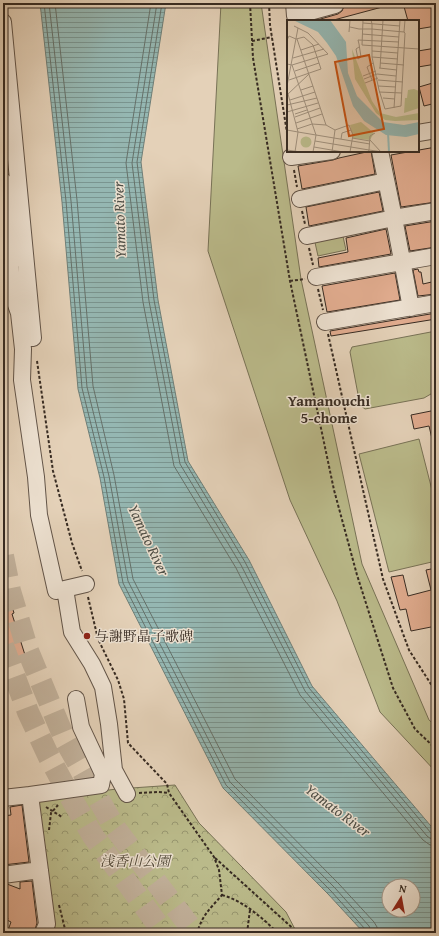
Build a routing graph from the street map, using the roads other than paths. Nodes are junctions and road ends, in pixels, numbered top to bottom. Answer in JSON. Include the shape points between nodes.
{"nodes":[{"id":1,"x":294,"y":3,"type":"edge"},
{"id":2,"x":335,"y":3,"type":"edge"},
{"id":3,"x":3,"y":22,"type":"edge"},
{"id":4,"x":436,"y":130,"type":"edge"},
{"id":5,"x":419,"y":133,"type":"edge"},
{"id":6,"x":325,"y":152,"type":"edge"},
{"id":7,"x":380,"y":152,"type":"edge"},
{"id":8,"x":283,"y":158,"type":"road end"},
{"id":9,"x":3,"y":181,"type":"edge"},
{"id":10,"x":386,"y":181,"type":"junction"},
{"id":11,"x":300,"y":199,"type":"road end"},
{"id":12,"x":436,"y":211,"type":"edge"},
{"id":13,"x":394,"y":218,"type":"junction"},
{"id":14,"x":307,"y":236,"type":"road end"},
{"id":15,"x":436,"y":256,"type":"edge"},
{"id":16,"x":401,"y":261,"type":"junction"},
{"id":17,"x":310,"y":278,"type":"road end"},
{"id":18,"x":436,"y":303,"type":"edge"},
{"id":19,"x":410,"y":308,"type":"junction"},
{"id":20,"x":325,"y":322,"type":"road end"},
{"id":21,"x":33,"y":338,"type":"dead end"},
{"id":22,"x":86,"y":584,"type":"road end"},
{"id":23,"x":64,"y":589,"type":"junction"},
{"id":24,"x":76,"y":699,"type":"dead end"},
{"id":25,"x":127,"y":794,"type":"road end"},
{"id":26,"x":30,"y":795,"type":"junction"},
{"id":27,"x":3,"y":798,"type":"edge"},
{"id":28,"x":40,"y":870,"type":"junction"},
{"id":29,"x":3,"y":875,"type":"edge"},
{"id":30,"x":43,"y":933,"type":"edge"}],
"edges":[{"from":1,"to":2,"type":"street","via":[[295,16]]},
{"from":3,"to":21,"type":"street"},
{"from":4,"to":5,"type":"street"},
{"from":6,"to":8,"type":"street"},
{"from":7,"to":10,"type":"street"},
{"from":9,"to":23,"type":"street","via":[[12,244],[10,267],[23,350],[22,380],[39,515],[56,591]]},
{"from":10,"to":11,"type":"street"},
{"from":10,"to":13,"type":"street"},
{"from":12,"to":13,"type":"street"},
{"from":13,"to":14,"type":"street"},
{"from":13,"to":16,"type":"street"},
{"from":15,"to":16,"type":"street"},
{"from":16,"to":17,"type":"street"},
{"from":16,"to":19,"type":"street"},
{"from":18,"to":19,"type":"street"},
{"from":19,"to":20,"type":"street"},
{"from":22,"to":23,"type":"street"},
{"from":23,"to":25,"type":"street","via":[[72,632],[103,687],[114,770]]},
{"from":24,"to":26,"type":"street","via":[[81,727],[103,774],[100,785]]},
{"from":26,"to":27,"type":"street"},
{"from":26,"to":28,"type":"street"},
{"from":28,"to":29,"type":"street"},
{"from":28,"to":30,"type":"street","via":[[47,924]]}]}
